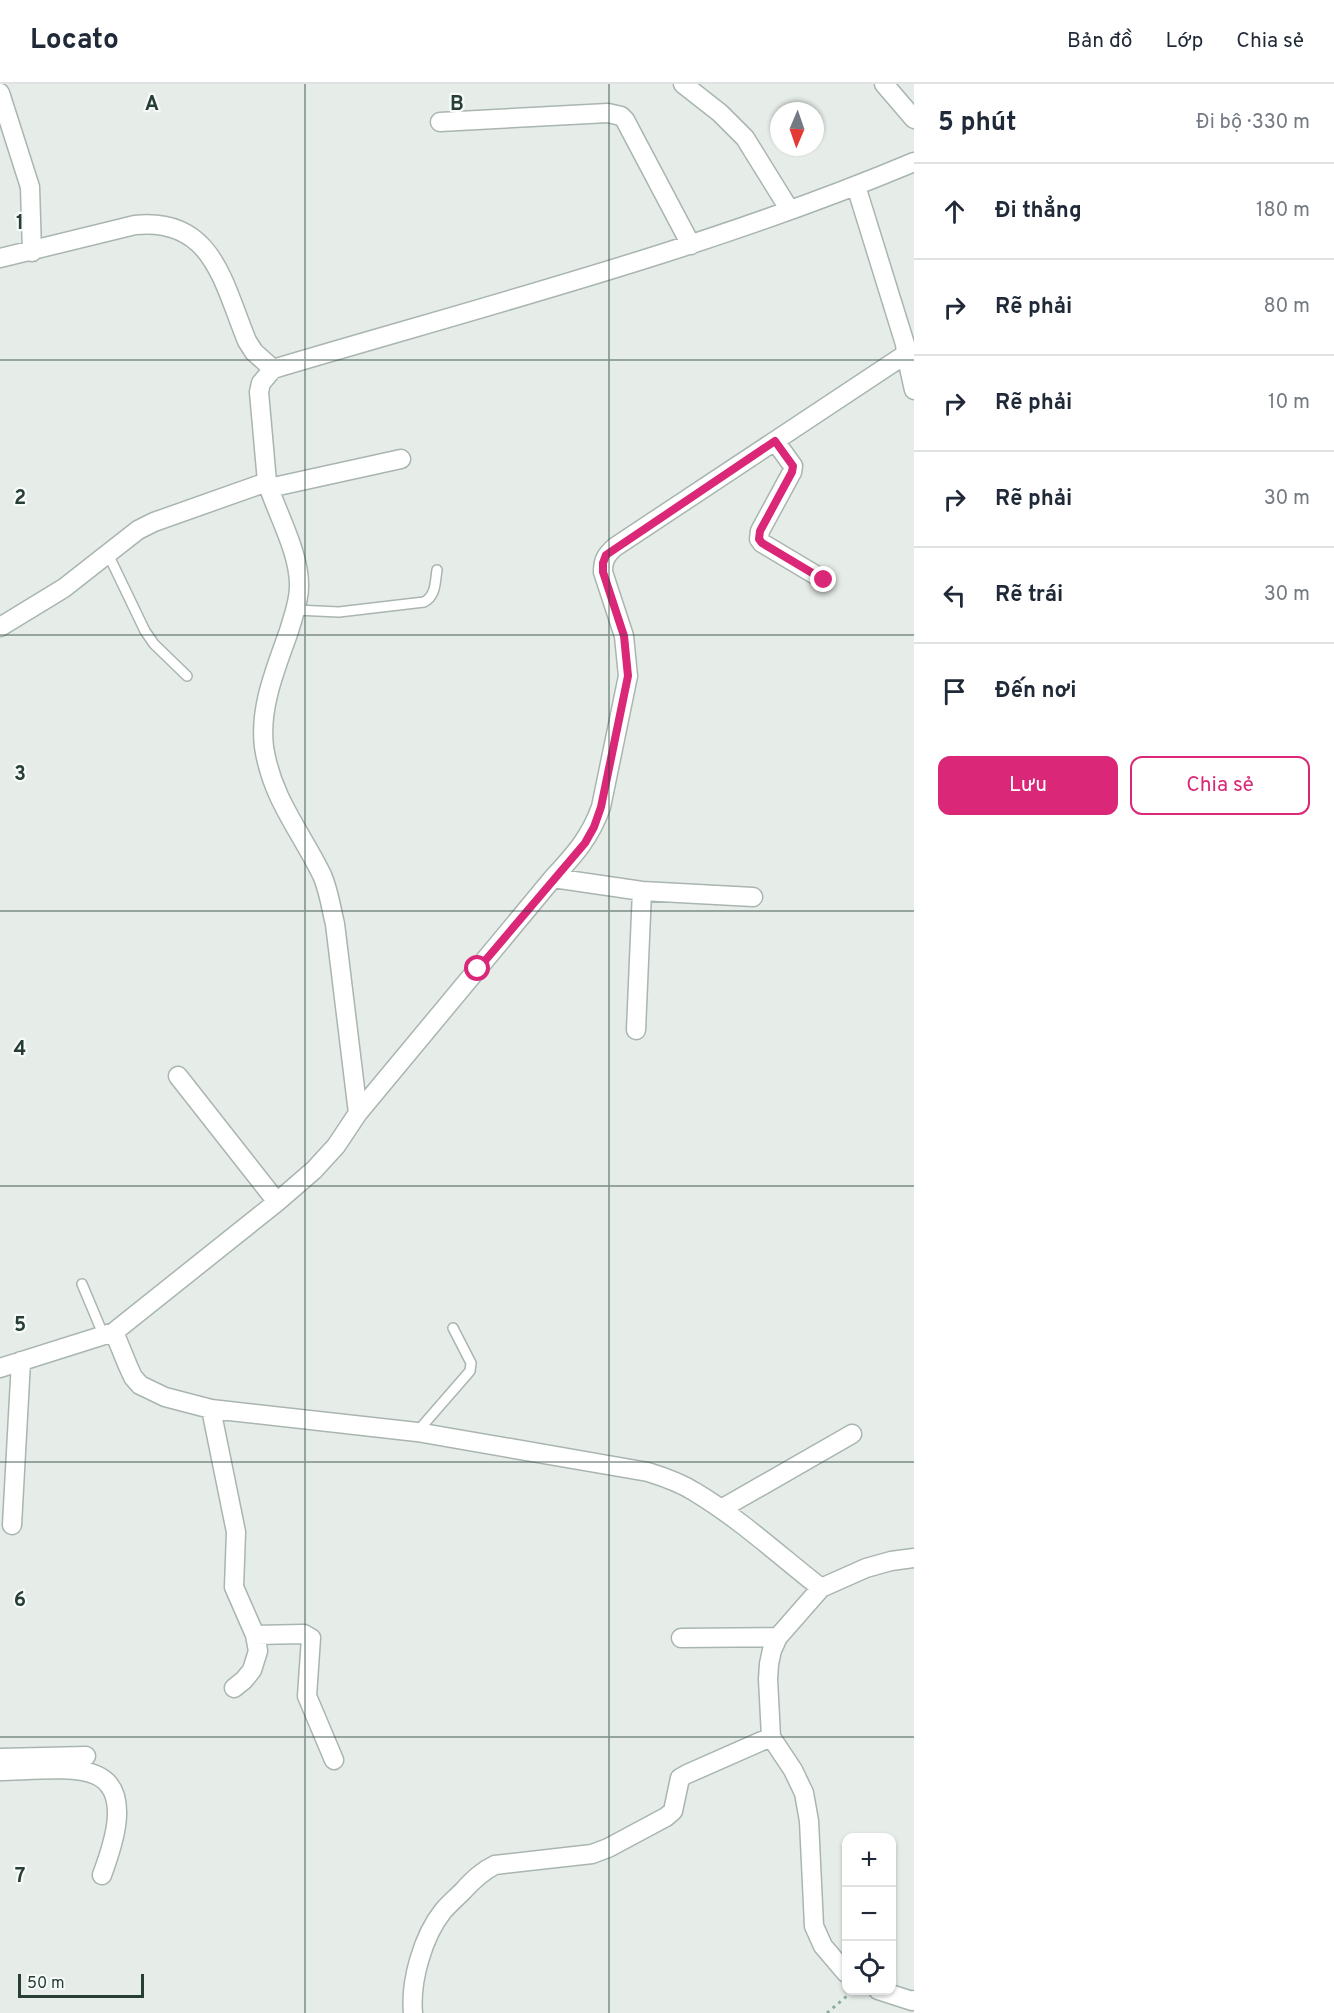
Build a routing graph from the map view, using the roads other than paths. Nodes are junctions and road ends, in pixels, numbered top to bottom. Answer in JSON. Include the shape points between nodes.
{"nodes":[{"id":1,"x":683,"y":84,"type":"edge"},
{"id":2,"x":884,"y":84,"type":"edge"},
{"id":3,"x":0,"y":93,"type":"edge"},
{"id":4,"x":914,"y":118,"type":"edge"},
{"id":5,"x":440,"y":122,"type":"dead end"},
{"id":6,"x":914,"y":162,"type":"edge"},
{"id":7,"x":856,"y":186,"type":"junction"},
{"id":8,"x":789,"y":209,"type":"junction"},
{"id":9,"x":692,"y":245,"type":"junction"},
{"id":10,"x":32,"y":252,"type":"junction"},
{"id":11,"x":0,"y":258,"type":"edge"},
{"id":12,"x":906,"y":354,"type":"junction"},
{"id":13,"x":273,"y":369,"type":"junction"},
{"id":14,"x":914,"y":390,"type":"edge"},
{"id":15,"x":775,"y":441,"type":"junction"},
{"id":16,"x":401,"y":459,"type":"dead end"},
{"id":17,"x":268,"y":485,"type":"junction"},
{"id":18,"x":108,"y":554,"type":"junction"},
{"id":19,"x":437,"y":570,"type":"dead end"},
{"id":20,"x":824,"y":580,"type":"dead end"},
{"id":21,"x":296,"y":610,"type":"junction"},
{"id":22,"x":0,"y":627,"type":"edge"},
{"id":23,"x":187,"y":676,"type":"dead end"},
{"id":24,"x":553,"y":879,"type":"junction"},
{"id":25,"x":642,"y":891,"type":"junction"},
{"id":26,"x":753,"y":897,"type":"dead end"},
{"id":27,"x":636,"y":1030,"type":"dead end"},
{"id":28,"x":178,"y":1076,"type":"dead end"},
{"id":29,"x":358,"y":1113,"type":"junction"},
{"id":30,"x":277,"y":1202,"type":"junction"},
{"id":31,"x":82,"y":1284,"type":"dead end"},
{"id":32,"x":453,"y":1329,"type":"dead end"},
{"id":33,"x":109,"y":1333,"type":"junction"},
{"id":34,"x":21,"y":1362,"type":"junction"},
{"id":35,"x":0,"y":1369,"type":"edge"},
{"id":36,"x":211,"y":1409,"type":"junction"},
{"id":37,"x":417,"y":1432,"type":"junction"},
{"id":38,"x":852,"y":1434,"type":"dead end"},
{"id":39,"x":721,"y":1509,"type":"junction"},
{"id":40,"x":12,"y":1525,"type":"dead end"},
{"id":41,"x":914,"y":1558,"type":"edge"},
{"id":42,"x":821,"y":1588,"type":"junction"},
{"id":43,"x":255,"y":1635,"type":"junction"},
{"id":44,"x":778,"y":1637,"type":"junction"},
{"id":45,"x":681,"y":1638,"type":"dead end"},
{"id":46,"x":234,"y":1688,"type":"dead end"},
{"id":47,"x":771,"y":1737,"type":"junction"},
{"id":48,"x":86,"y":1756,"type":"dead end"},
{"id":49,"x":0,"y":1758,"type":"edge"},
{"id":50,"x":334,"y":1760,"type":"dead end"},
{"id":51,"x":0,"y":1771,"type":"edge"},
{"id":52,"x":102,"y":1875,"type":"dead end"},
{"id":53,"x":842,"y":1968,"type":"edge"},
{"id":54,"x":889,"y":1995,"type":"edge"},
{"id":55,"x":911,"y":2005,"type":"edge"},
{"id":56,"x":413,"y":2013,"type":"edge"}],
"edges":[{"from":1,"to":8,"type":"street","via":[[745,138]]},
{"from":2,"to":4,"type":"street"},
{"from":3,"to":10,"type":"street","via":[[30,187]]},
{"from":5,"to":9,"type":"street","via":[[608,112],[621,116]]},
{"from":6,"to":7,"type":"street"},
{"from":7,"to":8,"type":"street"},
{"from":7,"to":12,"type":"street"},
{"from":8,"to":9,"type":"street"},
{"from":9,"to":13,"type":"street"},
{"from":10,"to":11,"type":"street"},
{"from":10,"to":13,"type":"street","via":[[135,225],[181,229],[210,257],[247,341]]},
{"from":12,"to":14,"type":"street"},
{"from":12,"to":15,"type":"street"},
{"from":13,"to":17,"type":"street","via":[[259,392]]},
{"from":15,"to":20,"type":"street","via":[[793,466],[759,539]]},
{"from":15,"to":24,"type":"street","via":[[606,555],[603,572],[624,636],[628,676],[594,827]]},
{"from":16,"to":17,"type":"street"},
{"from":17,"to":18,"type":"street","via":[[154,522]]},
{"from":17,"to":21,"type":"street","via":[[298,572]]},
{"from":18,"to":22,"type":"street","via":[[64,588]]},
{"from":18,"to":23,"type":"lane","via":[[145,631]]},
{"from":19,"to":21,"type":"lane","via":[[434,593],[424,602],[339,612]]},
{"from":21,"to":29,"type":"street","via":[[270,685],[264,744],[279,800],[322,877],[329,898]]},
{"from":24,"to":25,"type":"street"},
{"from":24,"to":29,"type":"street"},
{"from":25,"to":26,"type":"street"},
{"from":25,"to":27,"type":"street"},
{"from":28,"to":30,"type":"street"},
{"from":29,"to":30,"type":"street","via":[[326,1158]]},
{"from":30,"to":33,"type":"street"},
{"from":31,"to":33,"type":"lane"},
{"from":32,"to":37,"type":"lane","via":[[471,1363],[470,1371]]},
{"from":33,"to":34,"type":"street"},
{"from":33,"to":36,"type":"street","via":[[140,1384],[165,1397]]},
{"from":34,"to":35,"type":"street"},
{"from":34,"to":40,"type":"street"},
{"from":36,"to":37,"type":"street"},
{"from":36,"to":43,"type":"street","via":[[236,1532],[234,1587]]},
{"from":37,"to":39,"type":"street","via":[[648,1472],[694,1491]]},
{"from":38,"to":39,"type":"street"},
{"from":39,"to":42,"type":"street"},
{"from":41,"to":42,"type":"street","via":[[866,1568]]},
{"from":42,"to":44,"type":"street"},
{"from":43,"to":46,"type":"street","via":[[256,1660]]},
{"from":43,"to":50,"type":"street","via":[[304,1634],[311,1638],[307,1696]]},
{"from":44,"to":45,"type":"street"},
{"from":44,"to":47,"type":"street","via":[[768,1671]]},
{"from":47,"to":53,"type":"street","via":[[804,1793],[814,1926],[823,1946]]},
{"from":47,"to":56,"type":"street","via":[[680,1778],[673,1811],[608,1848],[592,1854],[510,1862],[483,1871],[442,1912],[427,1941],[413,1982]]},
{"from":48,"to":49,"type":"street"},
{"from":51,"to":52,"type":"street","via":[[85,1772],[108,1783],[114,1795],[117,1825]]},
{"from":54,"to":55,"type":"street"}]}
